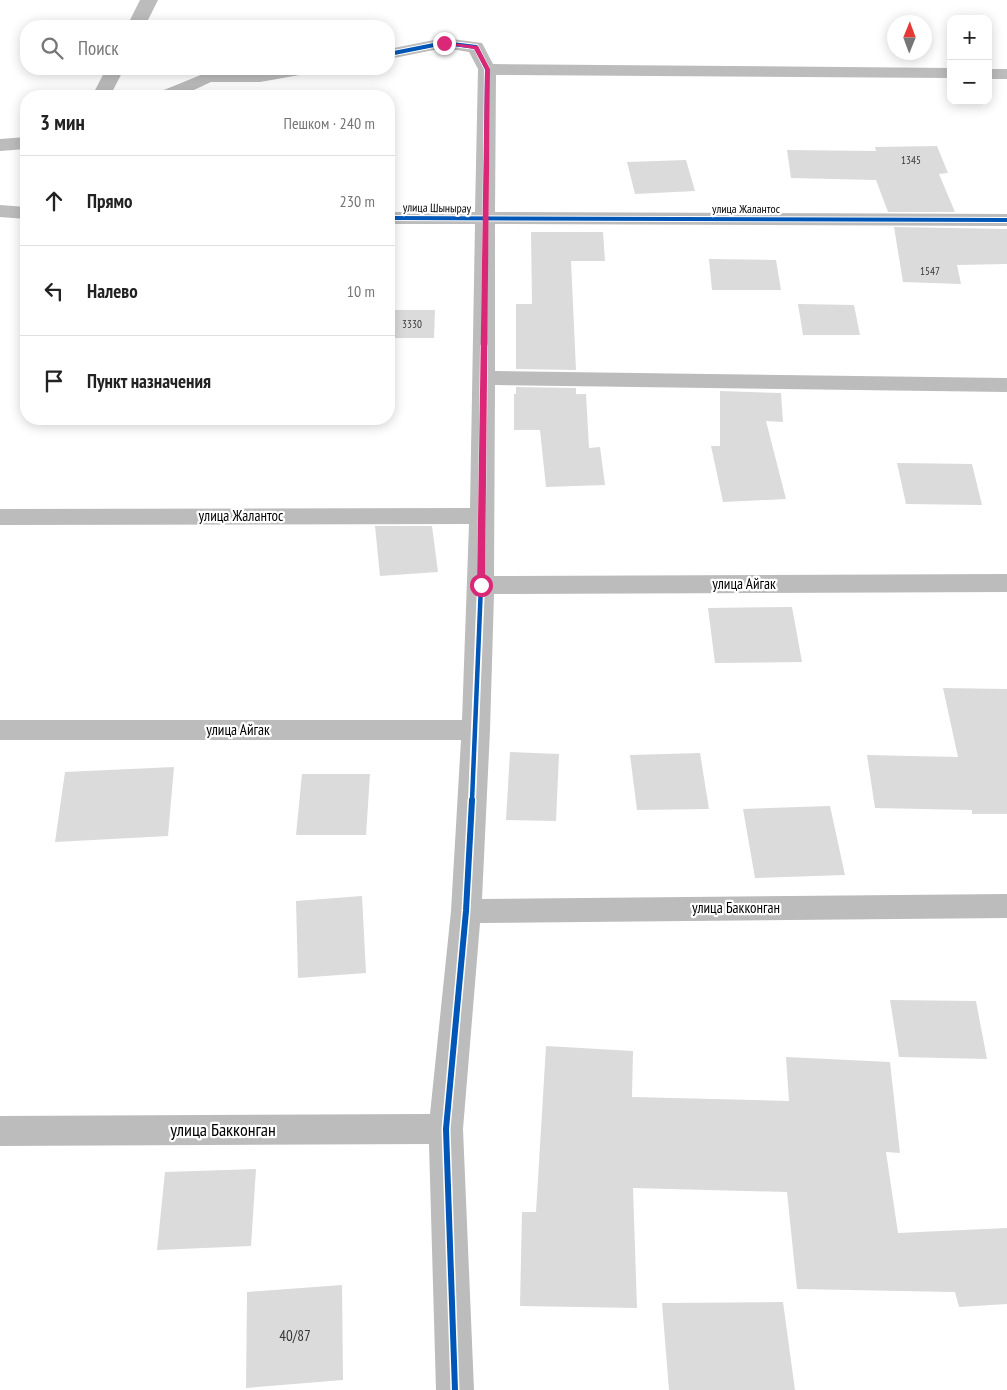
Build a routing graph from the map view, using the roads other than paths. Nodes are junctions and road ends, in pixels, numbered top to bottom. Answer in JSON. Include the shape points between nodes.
{"nodes":[{"id":1,"x":149,"y":0,"type":"edge"},
{"id":2,"x":139,"y":20,"type":"edge"},
{"id":3,"x":395,"y":53,"type":"edge"},
{"id":4,"x":487,"y":69,"type":"junction"},
{"id":5,"x":947,"y":74,"type":"edge"},
{"id":6,"x":992,"y":74,"type":"edge"},
{"id":7,"x":1006,"y":74,"type":"edge"},
{"id":8,"x":112,"y":75,"type":"edge"},
{"id":9,"x":271,"y":75,"type":"edge"},
{"id":10,"x":104,"y":90,"type":"edge"},
{"id":11,"x":179,"y":90,"type":"edge"},
{"id":12,"x":20,"y":143,"type":"edge"},
{"id":13,"x":0,"y":145,"type":"edge"},
{"id":14,"x":0,"y":212,"type":"edge"},
{"id":15,"x":20,"y":212,"type":"edge"},
{"id":16,"x":395,"y":218,"type":"edge"},
{"id":17,"x":486,"y":219,"type":"junction"},
{"id":18,"x":1007,"y":220,"type":"edge"},
{"id":19,"x":484,"y":378,"type":"junction"},
{"id":20,"x":1007,"y":385,"type":"edge"},
{"id":21,"x":0,"y":516,"type":"edge"},
{"id":22,"x":482,"y":516,"type":"junction"},
{"id":23,"x":1007,"y":583,"type":"edge"},
{"id":24,"x":481,"y":585,"type":"junction"},
{"id":25,"x":0,"y":730,"type":"edge"},
{"id":26,"x":476,"y":730,"type":"junction"},
{"id":27,"x":1007,"y":906,"type":"edge"},
{"id":28,"x":466,"y":911,"type":"junction"},
{"id":29,"x":446,"y":1129,"type":"junction"},
{"id":30,"x":0,"y":1131,"type":"edge"},
{"id":31,"x":455,"y":1390,"type":"edge"}],
"edges":[{"from":1,"to":2,"type":"street"},
{"from":3,"to":4,"type":"street","via":[[444,43],[476,47]]},
{"from":4,"to":5,"type":"street"},
{"from":4,"to":17,"type":"street"},
{"from":6,"to":7,"type":"street"},
{"from":8,"to":10,"type":"street"},
{"from":9,"to":11,"type":"street","via":[[208,77]]},
{"from":12,"to":13,"type":"street"},
{"from":14,"to":15,"type":"street"},
{"from":16,"to":17,"type":"street","name":"улица Шынырау"},
{"from":17,"to":18,"type":"street","name":"улица Жалантос"},
{"from":17,"to":19,"type":"street"},
{"from":19,"to":20,"type":"street"},
{"from":19,"to":22,"type":"street"},
{"from":21,"to":22,"type":"street","name":"улица Жалантос"},
{"from":22,"to":24,"type":"street"},
{"from":23,"to":24,"type":"street","name":"улица Айгак"},
{"from":24,"to":26,"type":"street"},
{"from":25,"to":26,"type":"street","name":"улица Айгак"},
{"from":26,"to":28,"type":"street"},
{"from":27,"to":28,"type":"street","name":"улица Бакконган"},
{"from":28,"to":29,"type":"street"},
{"from":29,"to":30,"type":"street","name":"улица Бакконган"},
{"from":29,"to":31,"type":"street"}]}
